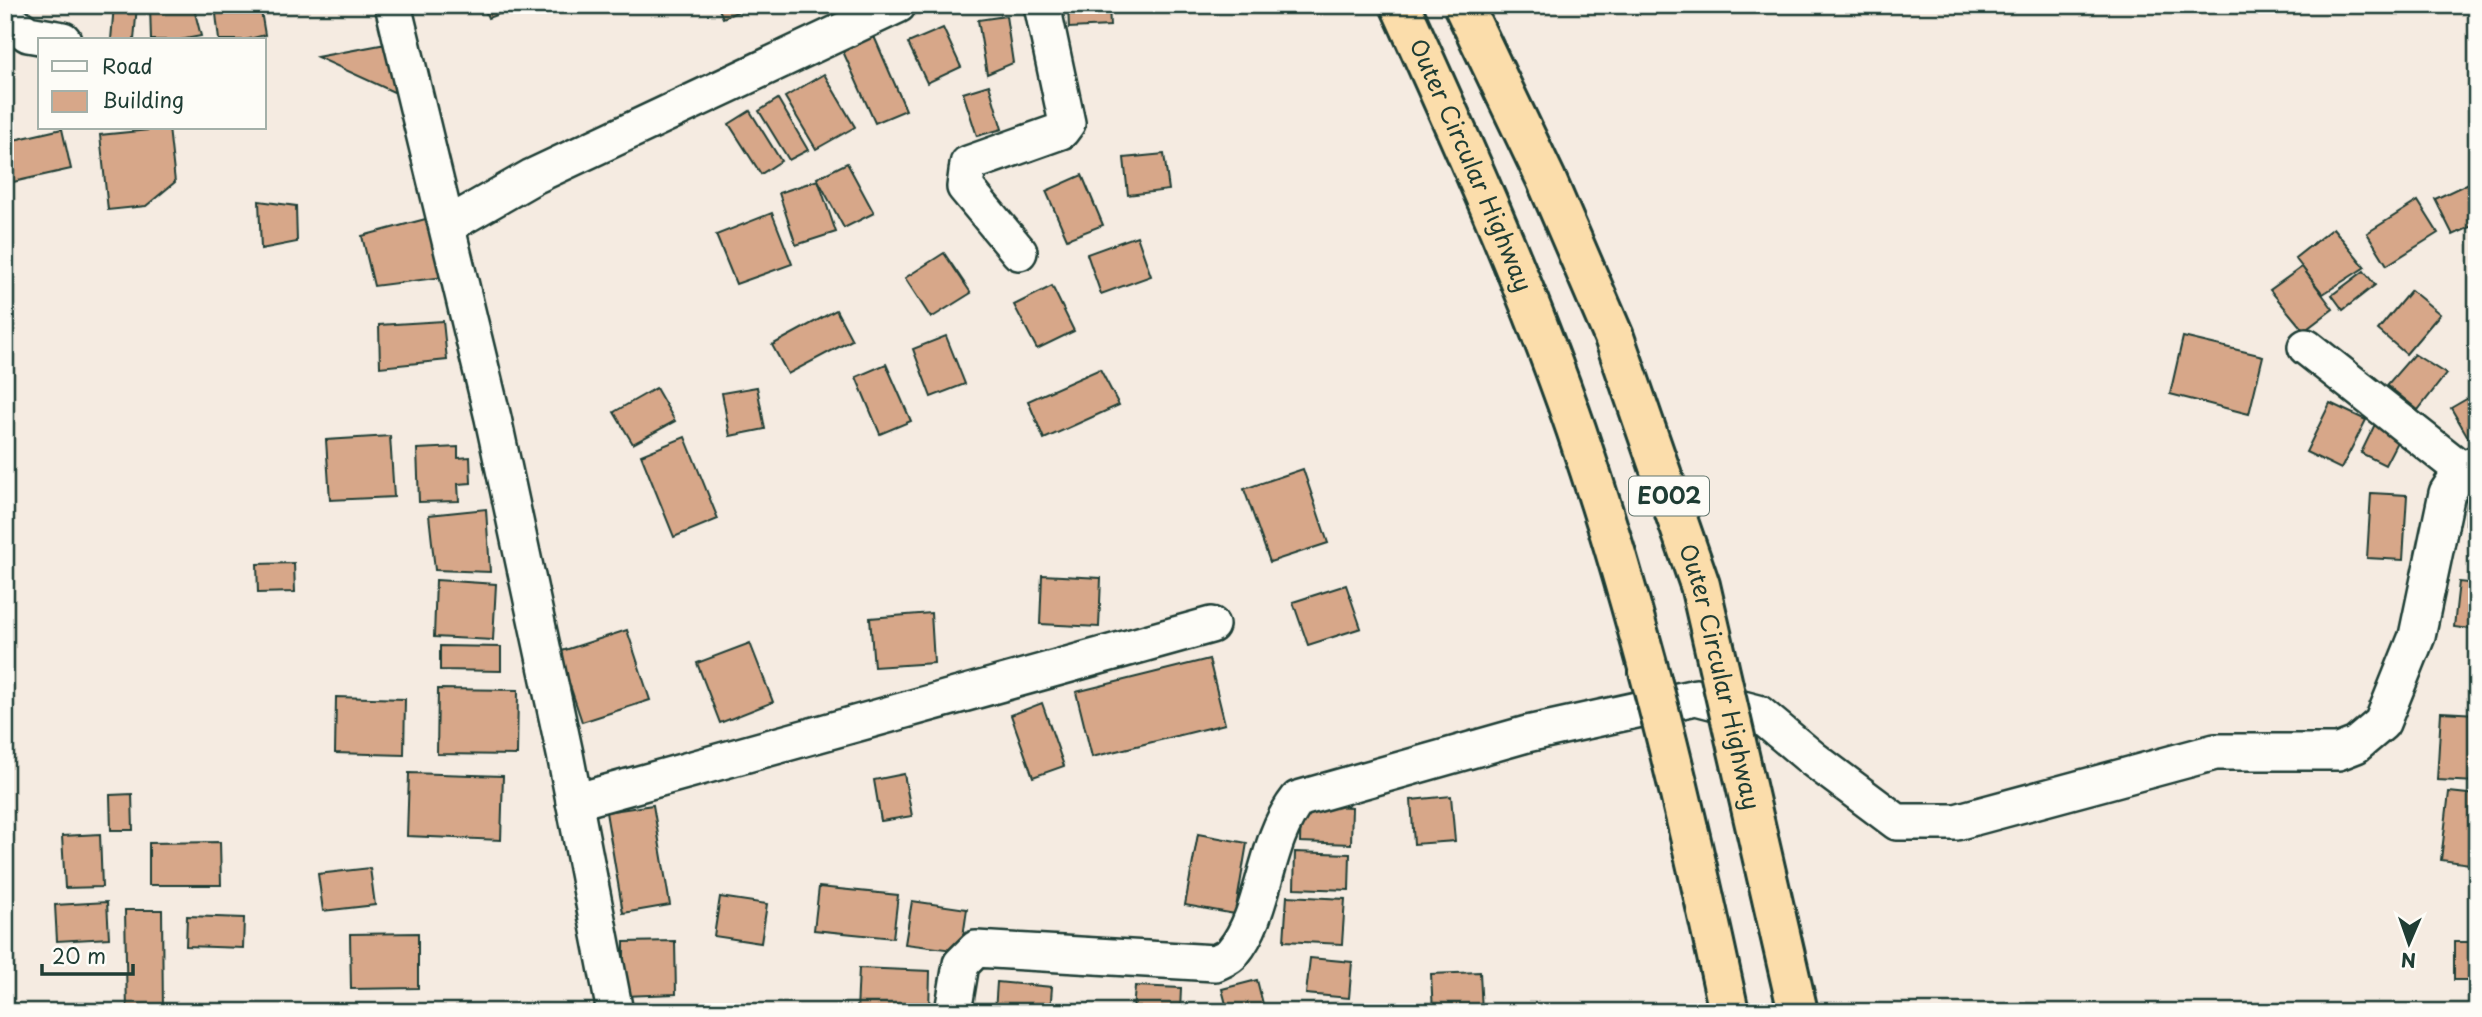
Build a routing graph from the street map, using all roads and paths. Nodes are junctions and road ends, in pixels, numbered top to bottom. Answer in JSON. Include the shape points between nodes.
{"nodes":[{"id":1,"x":393,"y":5,"type":"edge"},
{"id":2,"x":898,"y":5,"type":"edge"},
{"id":3,"x":1042,"y":5,"type":"edge"},
{"id":4,"x":1400,"y":5,"type":"edge"},
{"id":5,"x":1464,"y":5,"type":"edge"},
{"id":6,"x":5,"y":18,"type":"edge"},
{"id":7,"x":51,"y":38,"type":"edge"},
{"id":8,"x":448,"y":225,"type":"junction"},
{"id":9,"x":1019,"y":251,"type":"dead end"},
{"id":10,"x":2306,"y":347,"type":"dead end"},
{"id":11,"x":2469,"y":466,"type":"edge"},
{"id":12,"x":1211,"y":625,"type":"dead end"},
{"id":13,"x":574,"y":802,"type":"junction"},
{"id":14,"x":615,"y":1012,"type":"edge"},
{"id":15,"x":953,"y":1012,"type":"edge"},
{"id":16,"x":1729,"y":1012,"type":"edge"},
{"id":17,"x":1798,"y":1012,"type":"edge"}],
"edges":[{"from":1,"to":8,"type":"street"},
{"from":2,"to":8,"type":"street","via":[[532,177]]},
{"from":3,"to":9,"type":"street","via":[[1067,123],[1061,131],[968,164],[964,173],[965,187]]},
{"from":4,"to":16,"type":"highway","name":"Outer Circular Highway","number":"E002","bridge":true,"via":[[1522,285],[1597,494],[1643,648],[1693,843]]},
{"from":5,"to":17,"type":"highway","name":"Outer Circular Highway","number":"E002","bridge":true,"via":[[1614,337],[1700,585]]},
{"from":6,"to":7,"type":"street","via":[[28,34]]},
{"from":8,"to":13,"type":"street"},
{"from":10,"to":11,"type":"street"},
{"from":11,"to":15,"type":"street","via":[[2447,493],[2417,636],[2382,723],[2356,745],[2338,752],[2215,752],[1956,822],[1897,821],[1758,713],[1696,697],[1527,734],[1298,799],[1283,818],[1248,926],[1233,954],[1215,963],[975,949],[961,964]]},
{"from":12,"to":13,"type":"street"},
{"from":13,"to":14,"type":"street"}]}
